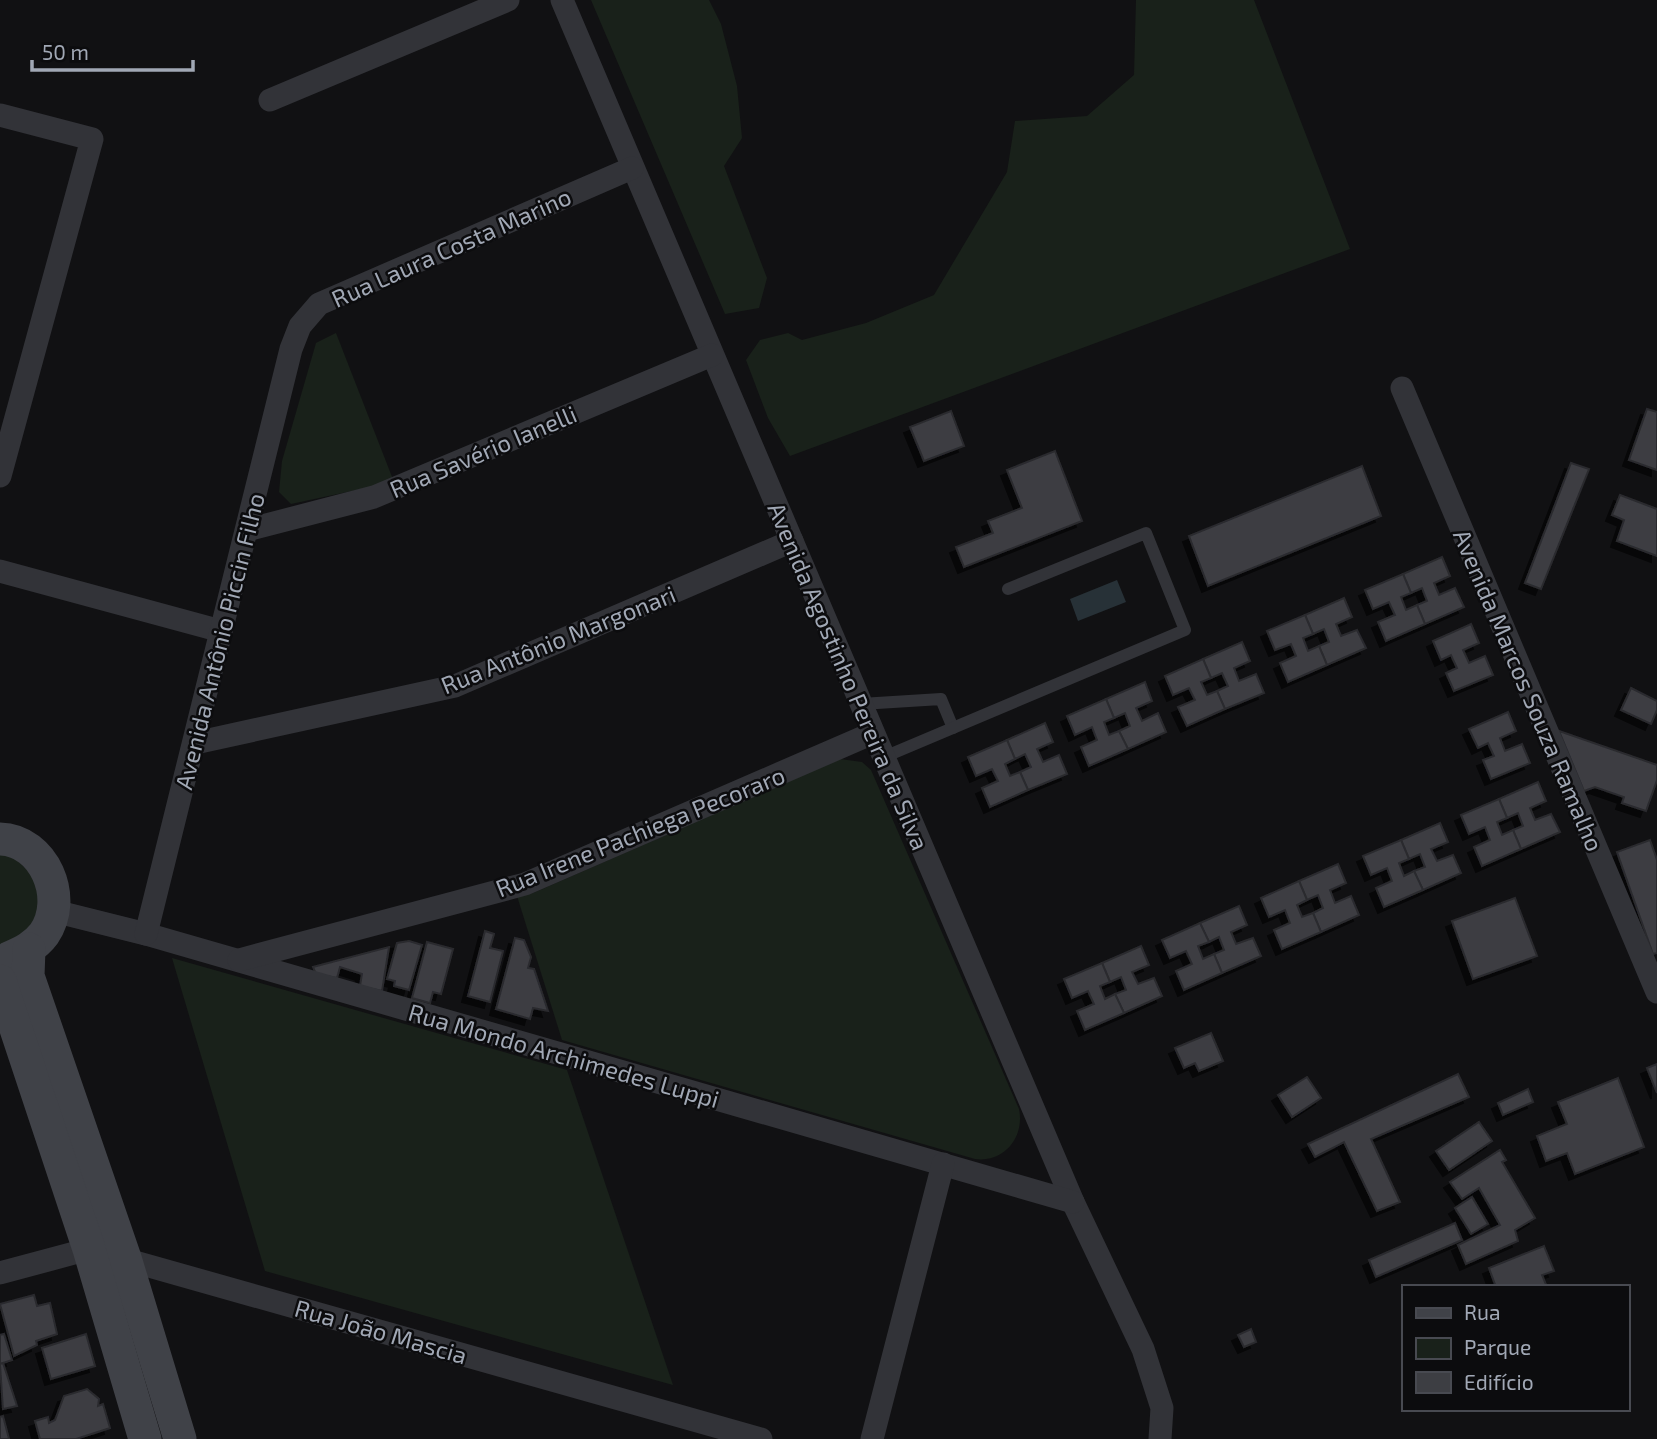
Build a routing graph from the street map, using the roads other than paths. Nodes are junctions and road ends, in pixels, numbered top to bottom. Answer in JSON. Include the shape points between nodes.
{"nodes":[{"id":1,"x":508,"y":0,"type":"edge"},
{"id":2,"x":562,"y":0,"type":"edge"},
{"id":3,"x":270,"y":100,"type":"dead end"},
{"id":4,"x":0,"y":115,"type":"edge"},
{"id":5,"x":632,"y":168,"type":"junction"},
{"id":6,"x":291,"y":349,"type":"joint"},
{"id":7,"x":712,"y":355,"type":"junction"},
{"id":8,"x":1402,"y":387,"type":"dead end"},
{"id":9,"x":0,"y":476,"type":"edge"},
{"id":10,"x":247,"y":530,"type":"junction"},
{"id":11,"x":792,"y":541,"type":"junction"},
{"id":12,"x":0,"y":571,"type":"edge"},
{"id":13,"x":1008,"y":589,"type":"dead end"},
{"id":14,"x":221,"y":631,"type":"junction"},
{"id":15,"x":861,"y":704,"type":"junction"},
{"id":16,"x":953,"y":728,"type":"junction"},
{"id":17,"x":873,"y":733,"type":"junction"},
{"id":18,"x":195,"y":743,"type":"junction"},
{"id":19,"x":884,"y":757,"type":"junction"},
{"id":20,"x":2,"y":837,"type":"edge"},
{"id":21,"x":54,"y":911,"type":"junction"},
{"id":22,"x":146,"y":934,"type":"junction"},
{"id":23,"x":14,"y":954,"type":"edge"},
{"id":24,"x":239,"y":961,"type":"junction"},
{"id":25,"x":0,"y":981,"type":"edge"},
{"id":26,"x":1657,"y":992,"type":"edge"},
{"id":27,"x":943,"y":1164,"type":"junction"},
{"id":28,"x":1073,"y":1202,"type":"junction"},
{"id":29,"x":89,"y":1249,"type":"junction"},
{"id":30,"x":125,"y":1258,"type":"junction"},
{"id":31,"x":0,"y":1273,"type":"edge"},
{"id":32,"x":145,"y":1439,"type":"edge"},
{"id":33,"x":180,"y":1439,"type":"edge"},
{"id":34,"x":761,"y":1439,"type":"edge"},
{"id":35,"x":872,"y":1439,"type":"edge"},
{"id":36,"x":1160,"y":1439,"type":"edge"}],
"edges":[{"from":1,"to":3,"type":"street"},
{"from":2,"to":5,"type":"street","name":"Avenida Agostinho Pereira da Silva"},
{"from":4,"to":9,"type":"street","via":[[92,139]]},
{"from":5,"to":6,"type":"street","name":"Rua Laura Costa Marino","via":[[319,304],[300,326]]},
{"from":5,"to":7,"type":"street","name":"Avenida Agostinho Pereira da Silva"},
{"from":6,"to":10,"type":"street","name":"Avenida Antônio Piccin Filho"},
{"from":7,"to":10,"type":"street","name":"Rua Savério Ianelli","via":[[374,497]]},
{"from":7,"to":11,"type":"street","name":"Avenida Agostinho Pereira da Silva"},
{"from":8,"to":26,"type":"street","name":"Avenida Marcos Souza Ramalho"},
{"from":10,"to":14,"type":"street","name":"Avenida Antônio Piccin Filho"},
{"from":11,"to":15,"type":"street","name":"Avenida Agostinho Pereira da Silva"},
{"from":11,"to":18,"type":"street","name":"Rua Antônio Margonari","via":[[455,686]]},
{"from":12,"to":14,"type":"street"},
{"from":13,"to":16,"type":"lane","via":[[1146,533],[1185,630]]},
{"from":14,"to":18,"type":"street","name":"Avenida Antônio Piccin Filho"},
{"from":15,"to":16,"type":"lane","via":[[941,699]]},
{"from":15,"to":17,"type":"street","name":"Avenida Agostinho Pereira da Silva"},
{"from":16,"to":19,"type":"lane"},
{"from":17,"to":19,"type":"street","name":"Avenida Agostinho Pereira da Silva"},
{"from":17,"to":24,"type":"street","name":"Rua Irene Pachiega Pecoraro","via":[[525,884]]},
{"from":18,"to":22,"type":"street","name":"Avenida Antônio Piccin Filho"},
{"from":19,"to":28,"type":"street","name":"Avenida Agostinho Pereira da Silva"},
{"from":20,"to":21,"type":"street","via":[[27,848],[44,864],[54,887]]},
{"from":21,"to":22,"type":"street","name":"Rua Mondo Archimedes Luppi"},
{"from":21,"to":23,"type":"street","via":[[45,933]]},
{"from":22,"to":24,"type":"street","name":"Rua Mondo Archimedes Luppi"},
{"from":23,"to":30,"type":"street","via":[[28,975]]},
{"from":24,"to":27,"type":"street","name":"Rua Mondo Archimedes Luppi"},
{"from":25,"to":29,"type":"street"},
{"from":27,"to":28,"type":"street","name":"Rua Mondo Archimedes Luppi"},
{"from":27,"to":35,"type":"street"},
{"from":28,"to":36,"type":"street","name":"Avenida Agostinho Pereira da Silva","via":[[1143,1349],[1162,1408]]},
{"from":29,"to":30,"type":"street","name":"Rua João Mascia"},
{"from":29,"to":31,"type":"street","name":"Rua João Mascia"},
{"from":29,"to":32,"type":"street"},
{"from":30,"to":33,"type":"street"},
{"from":30,"to":34,"type":"street","name":"Rua João Mascia"}]}
